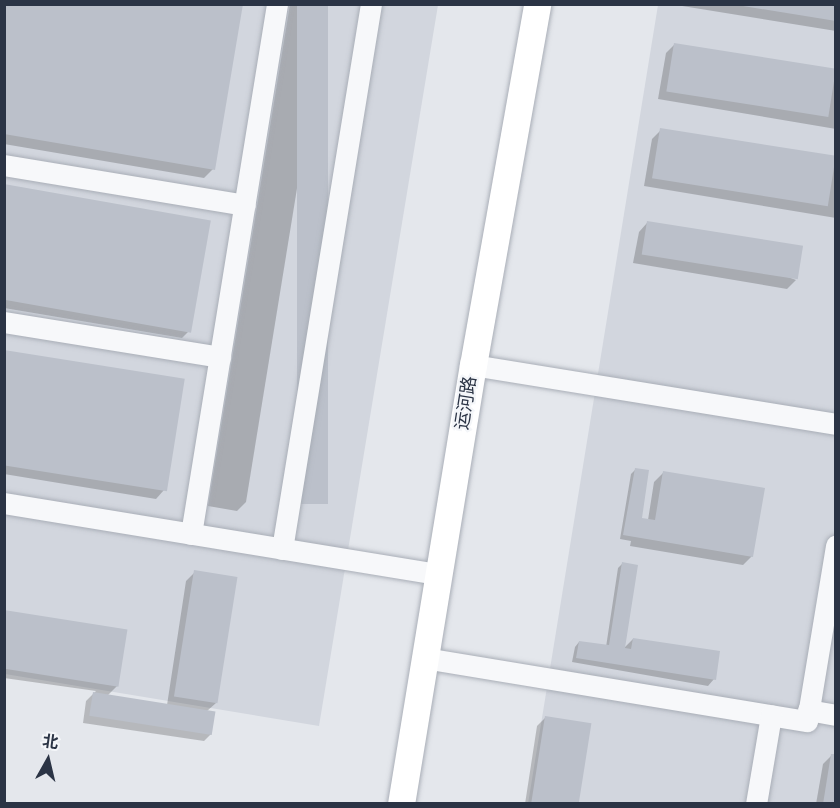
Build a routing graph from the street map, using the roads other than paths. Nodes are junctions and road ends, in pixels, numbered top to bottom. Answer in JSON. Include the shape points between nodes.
{"nodes":[{"id":1,"x":277,"y":4,"type":"edge"},
{"id":2,"x":371,"y":4,"type":"edge"},
{"id":3,"x":537,"y":4,"type":"edge"},
{"id":4,"x":4,"y":165,"type":"edge"},
{"id":5,"x":245,"y":205,"type":"junction"},
{"id":6,"x":4,"y":322,"type":"edge"},
{"id":7,"x":220,"y":357,"type":"junction"},
{"id":8,"x":472,"y":365,"type":"junction"},
{"id":9,"x":836,"y":424,"type":"edge"},
{"id":10,"x":4,"y":503,"type":"edge"},
{"id":11,"x":191,"y":534,"type":"junction"},
{"id":12,"x":836,"y":545,"type":"edge"},
{"id":13,"x":282,"y":549,"type":"junction"},
{"id":14,"x":438,"y":574,"type":"junction"},
{"id":15,"x":424,"y":658,"type":"junction"},
{"id":16,"x":808,"y":710,"type":"junction"},
{"id":17,"x":771,"y":715,"type":"junction"},
{"id":18,"x":836,"y":715,"type":"edge"},
{"id":19,"x":401,"y":804,"type":"edge"},
{"id":20,"x":756,"y":804,"type":"edge"}],
"edges":[{"from":1,"to":5,"type":"lane"},
{"from":2,"to":13,"type":"lane"},
{"from":3,"to":8,"type":"main road","name":"运河路"},
{"from":4,"to":5,"type":"lane"},
{"from":5,"to":7,"type":"lane"},
{"from":6,"to":7,"type":"lane"},
{"from":7,"to":11,"type":"lane"},
{"from":8,"to":9,"type":"lane"},
{"from":8,"to":14,"type":"main road","name":"运河路"},
{"from":10,"to":11,"type":"lane"},
{"from":11,"to":13,"type":"lane"},
{"from":12,"to":16,"type":"lane"},
{"from":13,"to":14,"type":"lane"},
{"from":14,"to":15,"type":"main road","name":"运河路"},
{"from":15,"to":17,"type":"lane"},
{"from":15,"to":19,"type":"main road","name":"运河路"},
{"from":16,"to":17,"type":"lane","via":[[807,721]]},
{"from":16,"to":18,"type":"lane"},
{"from":17,"to":20,"type":"lane"}]}
